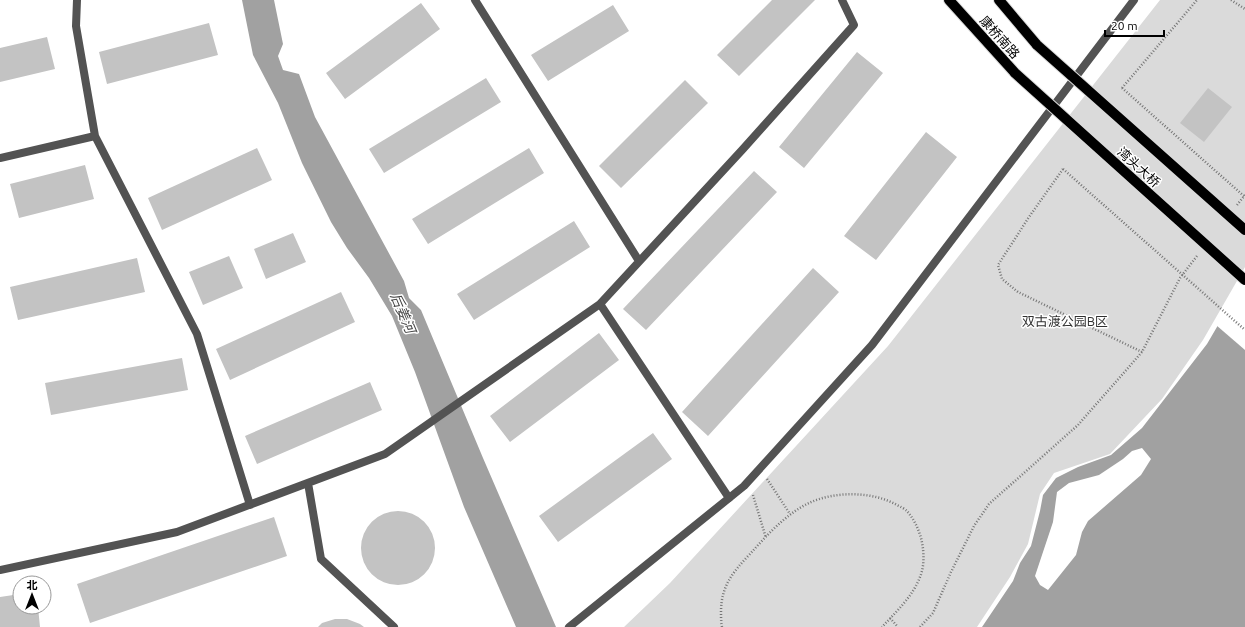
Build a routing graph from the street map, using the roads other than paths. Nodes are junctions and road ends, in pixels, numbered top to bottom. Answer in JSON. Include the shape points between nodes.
{"nodes":[{"id":1,"x":77,"y":0,"type":"edge"},
{"id":2,"x":475,"y":0,"type":"edge"},
{"id":3,"x":842,"y":0,"type":"edge"},
{"id":4,"x":949,"y":0,"type":"edge"},
{"id":5,"x":999,"y":0,"type":"edge"},
{"id":6,"x":1134,"y":0,"type":"edge"},
{"id":7,"x":1037,"y":45,"type":"joint"},
{"id":8,"x":1016,"y":73,"type":"joint"},
{"id":9,"x":95,"y":136,"type":"junction"},
{"id":10,"x":0,"y":158,"type":"edge"},
{"id":11,"x":1245,"y":230,"type":"edge"},
{"id":12,"x":639,"y":261,"type":"junction"},
{"id":13,"x":1245,"y":280,"type":"edge"},
{"id":14,"x":600,"y":304,"type":"junction"},
{"id":15,"x":308,"y":483,"type":"junction"},
{"id":16,"x":729,"y":498,"type":"junction"},
{"id":17,"x":250,"y":505,"type":"junction"},
{"id":18,"x":0,"y":570,"type":"edge"},
{"id":19,"x":394,"y":627,"type":"edge"},
{"id":20,"x":569,"y":627,"type":"edge"}],
"edges":[{"from":1,"to":9,"type":"street","via":[[76,26]]},
{"from":2,"to":12,"type":"street"},
{"from":3,"to":12,"type":"street","via":[[854,25]]},
{"from":4,"to":8,"type":"main road","name":"康桥南路"},
{"from":5,"to":7,"type":"main road","name":"康桥南路"},
{"from":6,"to":16,"type":"street","via":[[872,345],[748,482]]},
{"from":7,"to":11,"type":"main road","name":"湾头大桥","bridge":true},
{"from":8,"to":13,"type":"main road","name":"湾头大桥","bridge":true},
{"from":9,"to":10,"type":"street"},
{"from":9,"to":17,"type":"street","via":[[197,334]]},
{"from":12,"to":14,"type":"street"},
{"from":14,"to":15,"type":"street","via":[[385,454]]},
{"from":14,"to":16,"type":"street"},
{"from":15,"to":17,"type":"street"},
{"from":15,"to":19,"type":"street","via":[[321,559]]},
{"from":16,"to":20,"type":"street"},
{"from":17,"to":18,"type":"street","via":[[177,532]]}]}
